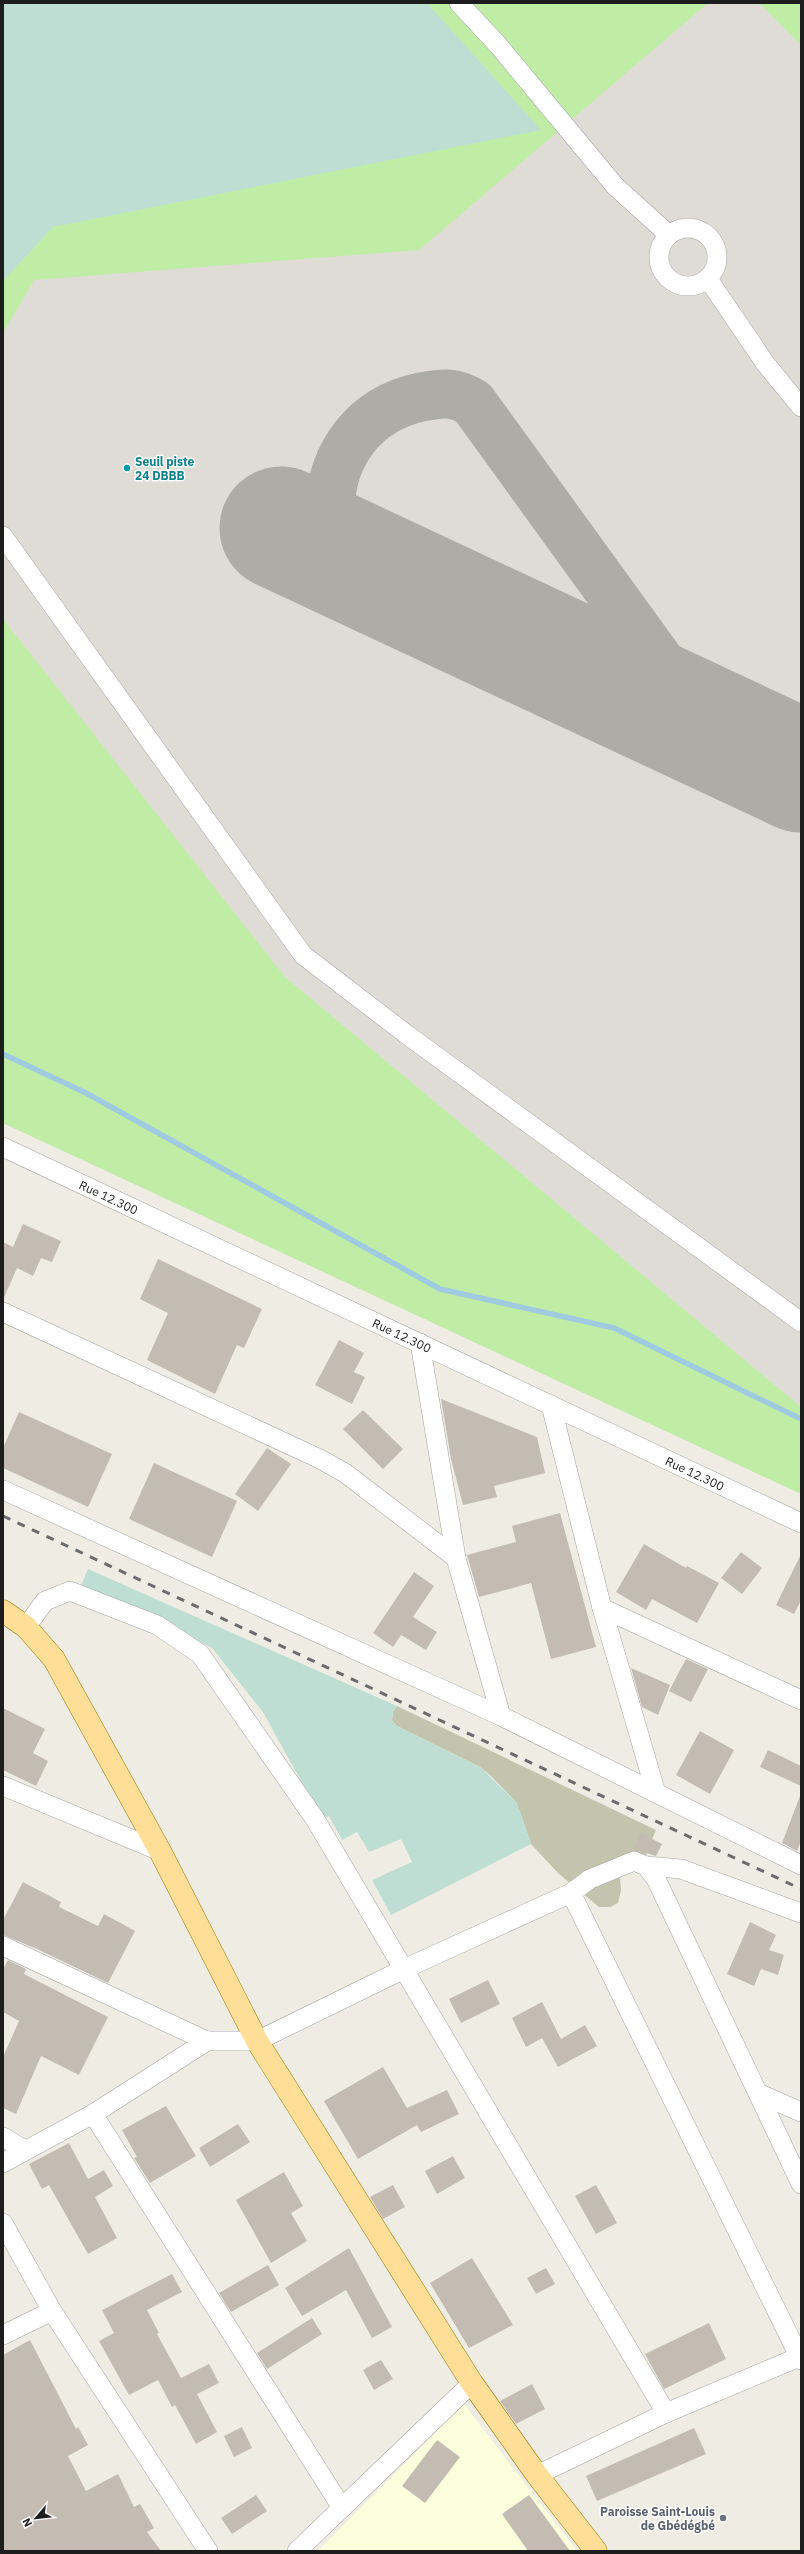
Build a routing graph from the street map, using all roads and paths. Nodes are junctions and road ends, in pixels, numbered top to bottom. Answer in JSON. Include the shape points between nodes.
{"nodes":[{"id":1,"x":459,"y":3,"type":"edge"},
{"id":2,"x":668,"y":234,"type":"junction"},
{"id":3,"x":708,"y":279,"type":"junction"},
{"id":4,"x":801,"y":406,"type":"edge"},
{"id":5,"x":3,"y":536,"type":"edge"},
{"id":6,"x":3,"y":1147,"type":"edge"},
{"id":7,"x":3,"y":1312,"type":"edge"},
{"id":8,"x":801,"y":1322,"type":"edge"},
{"id":9,"x":420,"y":1343,"type":"junction"},
{"id":10,"x":551,"y":1406,"type":"junction"},
{"id":11,"x":3,"y":1490,"type":"edge"},
{"id":12,"x":801,"y":1523,"type":"edge"},
{"id":13,"x":456,"y":1558,"type":"junction"},
{"id":14,"x":602,"y":1608,"type":"junction"},
{"id":15,"x":3,"y":1611,"type":"edge"},
{"id":16,"x":26,"y":1627,"type":"junction"},
{"id":17,"x":801,"y":1700,"type":"edge"},
{"id":18,"x":501,"y":1716,"type":"junction"},
{"id":19,"x":3,"y":1786,"type":"edge"},
{"id":20,"x":656,"y":1793,"type":"junction"},
{"id":21,"x":160,"y":1851,"type":"junction"},
{"id":22,"x":801,"y":1865,"type":"edge"},
{"id":23,"x":646,"y":1866,"type":"junction"},
{"id":24,"x":571,"y":1893,"type":"junction"},
{"id":25,"x":801,"y":1913,"type":"edge"},
{"id":26,"x":3,"y":1946,"type":"edge"},
{"id":27,"x":404,"y":1969,"type":"junction"},
{"id":28,"x":207,"y":2041,"type":"junction"},
{"id":29,"x":257,"y":2041,"type":"junction"},
{"id":30,"x":758,"y":2093,"type":"junction"},
{"id":31,"x":801,"y":2112,"type":"edge"},
{"id":32,"x":93,"y":2114,"type":"junction"},
{"id":33,"x":3,"y":2137,"type":"edge"},
{"id":34,"x":25,"y":2150,"type":"junction"},
{"id":35,"x":3,"y":2163,"type":"edge"},
{"id":36,"x":801,"y":2184,"type":"edge"},
{"id":37,"x":3,"y":2223,"type":"edge"},
{"id":38,"x":52,"y":2311,"type":"junction"},
{"id":39,"x":3,"y":2335,"type":"edge"},
{"id":40,"x":800,"y":2359,"type":"edge"},
{"id":41,"x":472,"y":2383,"type":"junction"},
{"id":42,"x":666,"y":2414,"type":"junction"},
{"id":43,"x":537,"y":2475,"type":"junction"},
{"id":44,"x":342,"y":2508,"type":"junction"},
{"id":45,"x":208,"y":2551,"type":"edge"},
{"id":46,"x":297,"y":2551,"type":"edge"},
{"id":47,"x":596,"y":2551,"type":"edge"}],
"edges":[{"from":1,"to":2,"type":"street","via":[[498,45],[615,186]]},
{"from":2,"to":3,"type":"street","via":[[682,227],[697,228],[710,237],[717,251],[716,266]]},
{"from":2,"to":3,"type":"street","via":[[661,243],[658,255],[660,266],[666,276],[675,283],[686,286]]},
{"from":3,"to":4,"type":"street","via":[[765,363]]},
{"from":5,"to":8,"type":"street","via":[[303,955],[406,1034]]},
{"from":6,"to":9,"type":"street","name":"Rue 12.300"},
{"from":7,"to":13,"type":"street","via":[[320,1459],[345,1473]]},
{"from":9,"to":10,"type":"street","name":"Rue 12.300"},
{"from":9,"to":13,"type":"street"},
{"from":10,"to":12,"type":"street","name":"Rue 12.300"},
{"from":10,"to":14,"type":"street"},
{"from":11,"to":18,"type":"street"},
{"from":13,"to":18,"type":"street"},
{"from":14,"to":17,"type":"street"},
{"from":14,"to":20,"type":"street"},
{"from":15,"to":16,"type":"main road"},
{"from":16,"to":21,"type":"main road","via":[[54,1659]]},
{"from":16,"to":27,"type":"street","via":[[45,1601],[70,1591],[157,1625],[200,1654],[315,1819]]},
{"from":18,"to":20,"type":"street"},
{"from":19,"to":21,"type":"street"},
{"from":20,"to":22,"type":"street"},
{"from":21,"to":29,"type":"main road"},
{"from":23,"to":24,"type":"street","via":[[634,1861],[611,1869],[590,1879]]},
{"from":23,"to":25,"type":"street","via":[[681,1869]]},
{"from":23,"to":30,"type":"street","via":[[656,1879]]},
{"from":24,"to":27,"type":"street"},
{"from":24,"to":40,"type":"street"},
{"from":26,"to":28,"type":"street"},
{"from":27,"to":29,"type":"street"},
{"from":27,"to":42,"type":"street"},
{"from":28,"to":29,"type":"street"},
{"from":28,"to":32,"type":"street"},
{"from":29,"to":41,"type":"main road"},
{"from":30,"to":31,"type":"street"},
{"from":30,"to":36,"type":"street"},
{"from":32,"to":34,"type":"street"},
{"from":32,"to":44,"type":"street"},
{"from":33,"to":34,"type":"street"},
{"from":34,"to":35,"type":"street"},
{"from":37,"to":38,"type":"street"},
{"from":38,"to":39,"type":"street"},
{"from":38,"to":45,"type":"street"},
{"from":40,"to":42,"type":"street"},
{"from":41,"to":43,"type":"main road"},
{"from":41,"to":44,"type":"street"},
{"from":42,"to":43,"type":"street"},
{"from":43,"to":47,"type":"main road"},
{"from":44,"to":46,"type":"street"}]}
